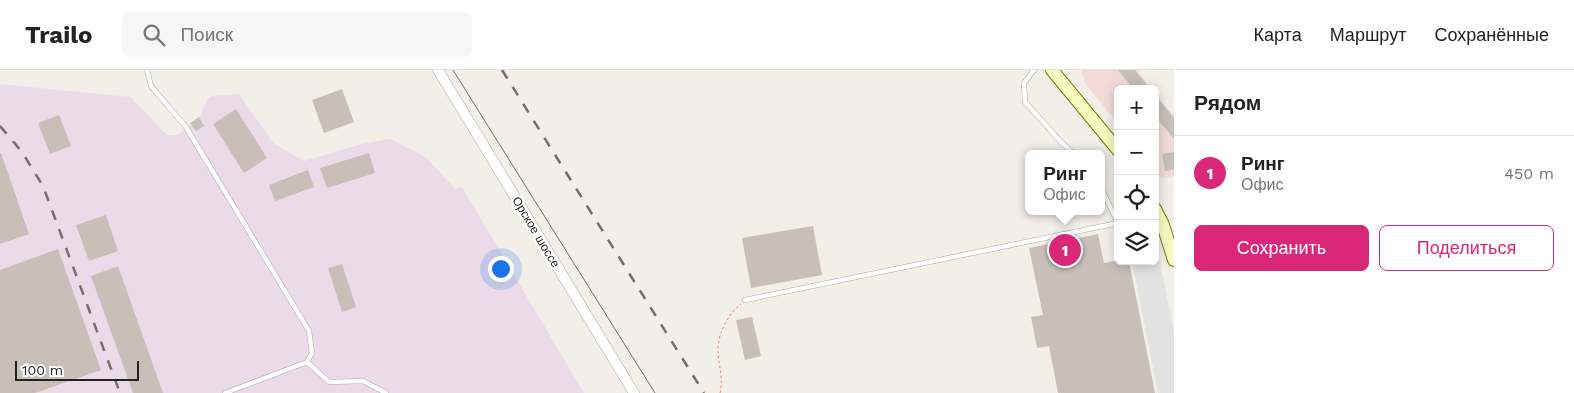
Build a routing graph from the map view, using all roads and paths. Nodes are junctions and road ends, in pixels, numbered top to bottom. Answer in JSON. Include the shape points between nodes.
{"nodes":[{"id":1,"x":146,"y":70,"type":"edge"},
{"id":2,"x":438,"y":70,"type":"edge"},
{"id":3,"x":1034,"y":70,"type":"edge"},
{"id":4,"x":1052,"y":70,"type":"edge"},
{"id":5,"x":1114,"y":145,"type":"edge"},
{"id":6,"x":1070,"y":150,"type":"edge"},
{"id":7,"x":1105,"y":196,"type":"edge"},
{"id":8,"x":1159,"y":218,"type":"edge"},
{"id":9,"x":1117,"y":220,"type":"edge"},
{"id":10,"x":1114,"y":224,"type":"edge"},
{"id":11,"x":1174,"y":260,"type":"edge"},
{"id":12,"x":745,"y":300,"type":"joint"},
{"id":13,"x":307,"y":362,"type":"junction"},
{"id":14,"x":225,"y":393,"type":"edge"},
{"id":15,"x":386,"y":393,"type":"edge"},
{"id":16,"x":634,"y":393,"type":"edge"},
{"id":17,"x":720,"y":393,"type":"edge"}],
"edges":[{"from":1,"to":13,"type":"lane","via":[[151,86],[186,127],[309,331],[312,353]]},
{"from":2,"to":16,"type":"street","name":"Орское шоссе"},
{"from":3,"to":6,"type":"lane","via":[[1024,83],[1025,102]]},
{"from":4,"to":5,"type":"main road"},
{"from":7,"to":9,"type":"lane"},
{"from":8,"to":11,"type":"main road"},
{"from":10,"to":12,"type":"lane"},
{"from":12,"to":17,"type":"path","via":[[733,310],[718,345]]},
{"from":13,"to":14,"type":"lane"},
{"from":13,"to":15,"type":"lane","via":[[329,382],[363,381]]}]}
